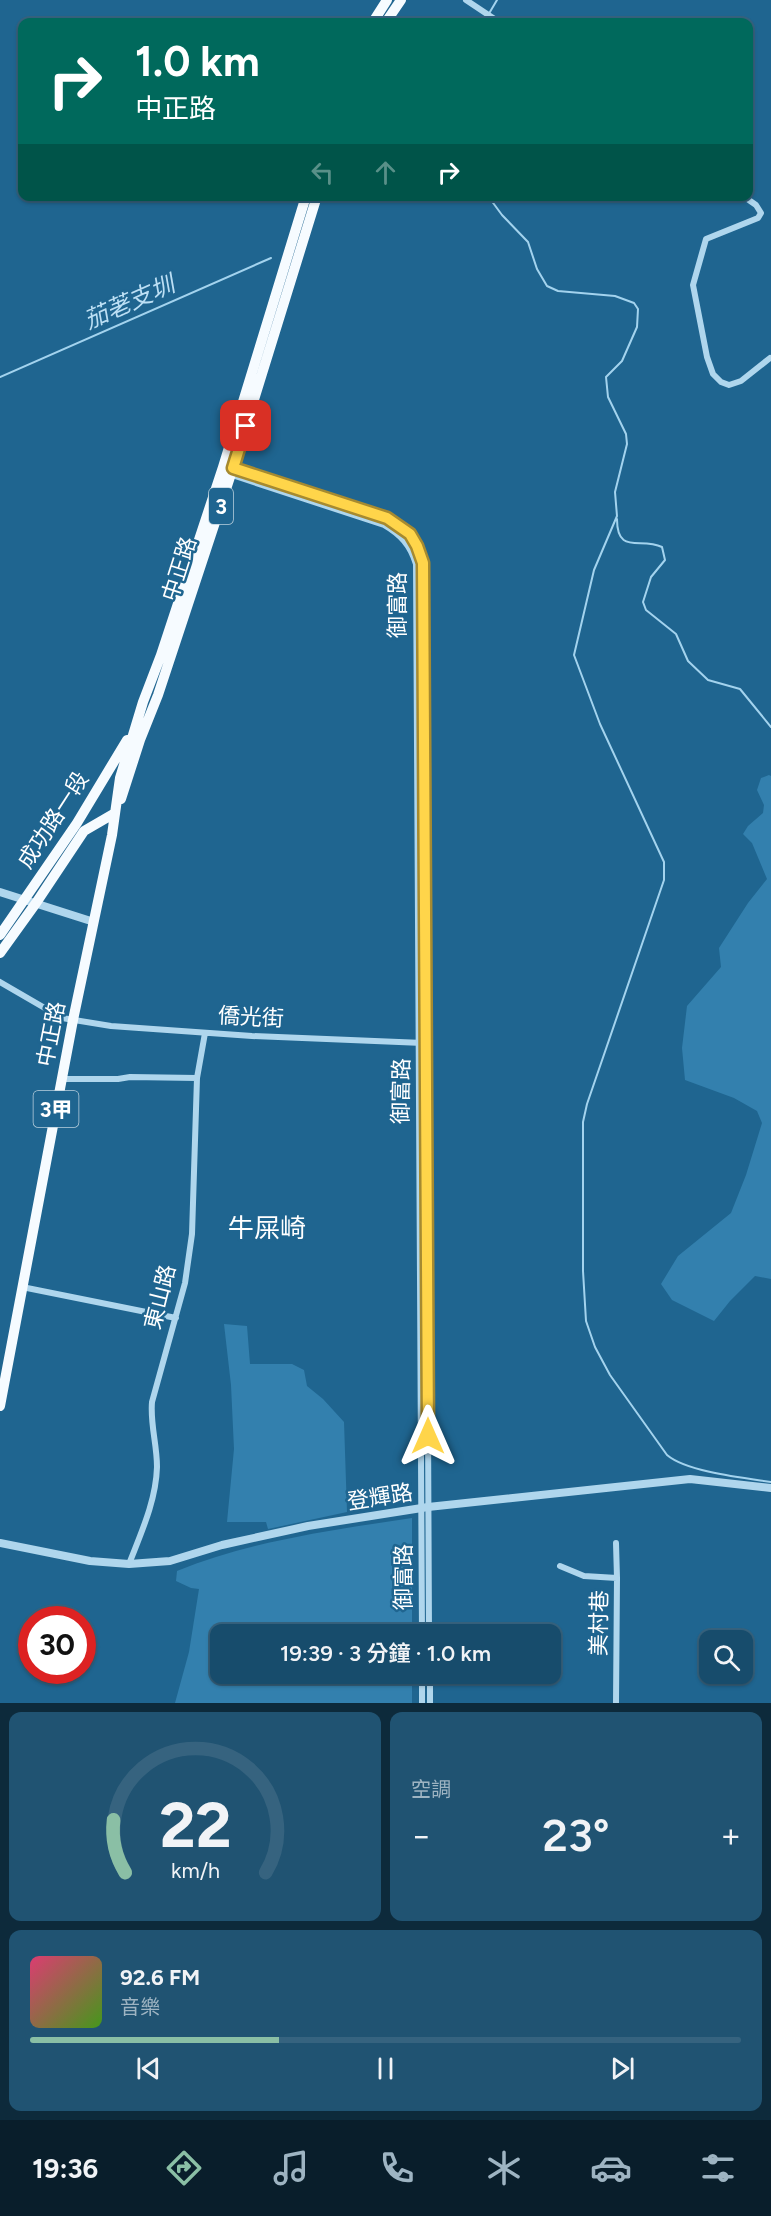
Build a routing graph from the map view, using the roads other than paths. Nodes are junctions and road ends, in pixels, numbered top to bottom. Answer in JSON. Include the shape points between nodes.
{"nodes":[{"id":1,"x":387,"y":0,"type":"edge"},
{"id":2,"x":402,"y":0,"type":"edge"},
{"id":3,"x":466,"y":0,"type":"edge"},
{"id":4,"x":376,"y":18,"type":"edge"},
{"id":5,"x":389,"y":18,"type":"edge"},
{"id":6,"x":493,"y":18,"type":"edge"},
{"id":7,"x":305,"y":201,"type":"edge"},
{"id":8,"x":314,"y":201,"type":"edge"},
{"id":9,"x":750,"y":201,"type":"edge"},
{"id":10,"x":770,"y":358,"type":"edge"},
{"id":11,"x":229,"y":470,"type":"junction"},
{"id":12,"x":136,"y":724,"type":"junction"},
{"id":13,"x":115,"y":813,"type":"junction"},
{"id":14,"x":0,"y":892,"type":"edge"},
{"id":15,"x":24,"y":898,"type":"junction"},
{"id":16,"x":36,"y":903,"type":"junction"},
{"id":17,"x":94,"y":921,"type":"junction"},
{"id":18,"x":0,"y":935,"type":"edge"},
{"id":19,"x":0,"y":953,"type":"edge"},
{"id":20,"x":0,"y":982,"type":"edge"},
{"id":21,"x":73,"y":1020,"type":"junction"},
{"id":22,"x":205,"y":1033,"type":"junction"},
{"id":23,"x":423,"y":1043,"type":"junction"},
{"id":24,"x":197,"y":1078,"type":"junction"},
{"id":25,"x":62,"y":1079,"type":"junction"},
{"id":26,"x":22,"y":1287,"type":"junction"},
{"id":27,"x":176,"y":1318,"type":"junction"},
{"id":28,"x":0,"y":1406,"type":"edge"},
{"id":29,"x":771,"y":1488,"type":"edge"},
{"id":30,"x":424,"y":1508,"type":"junction"},
{"id":31,"x":0,"y":1543,"type":"edge"},
{"id":32,"x":616,"y":1543,"type":"dead end"},
{"id":33,"x":129,"y":1564,"type":"junction"},
{"id":34,"x":560,"y":1566,"type":"dead end"},
{"id":35,"x":617,"y":1578,"type":"junction"},
{"id":36,"x":422,"y":1624,"type":"edge"},
{"id":37,"x":429,"y":1624,"type":"edge"},
{"id":38,"x":422,"y":1684,"type":"edge"},
{"id":39,"x":429,"y":1684,"type":"edge"},
{"id":40,"x":422,"y":1703,"type":"edge"},
{"id":41,"x":430,"y":1703,"type":"edge"},
{"id":42,"x":616,"y":1703,"type":"edge"}],
"edges":[{"from":1,"to":4,"type":"main road"},
{"from":2,"to":5,"type":"main road"},
{"from":3,"to":6,"type":"street"},
{"from":7,"to":11,"type":"main road","name":"中正路","number":"3"},
{"from":8,"to":11,"type":"main road","name":"中正路","number":"3"},
{"from":9,"to":10,"type":"street","via":[[760,213],[758,218],[706,239],[693,285],[713,375],[729,385],[741,381]]},
{"from":11,"to":12,"type":"main road","name":"中正路","number":"3"},
{"from":11,"to":13,"type":"main road","name":"中正路","number":"3","via":[[158,695]]},
{"from":11,"to":23,"type":"street","name":"御富路","via":[[384,525],[404,539],[412,551],[416,564]]},
{"from":12,"to":13,"type":"main road","name":"中正路","number":"3","via":[[120,778]]},
{"from":12,"to":15,"type":"main road","name":"成功路一段","number":"3","via":[[77,823]]},
{"from":13,"to":16,"type":"main road","name":"成功路一段","via":[[84,831]]},
{"from":13,"to":17,"type":"main road","name":"中正路","number":"3甲"},
{"from":14,"to":15,"type":"street"},
{"from":15,"to":16,"type":"street"},
{"from":15,"to":18,"type":"main road","name":"成功路一段","number":"3"},
{"from":16,"to":17,"type":"street"},
{"from":16,"to":19,"type":"main road","name":"成功路一段"},
{"from":17,"to":21,"type":"main road","name":"中正路","number":"3甲"},
{"from":20,"to":21,"type":"street","name":"僑光街","via":[[62,1018]]},
{"from":21,"to":22,"type":"street","name":"僑光街"},
{"from":21,"to":25,"type":"main road","name":"中正路","number":"3甲"},
{"from":22,"to":23,"type":"street","name":"僑光街"},
{"from":22,"to":24,"type":"street","name":"東山路"},
{"from":23,"to":30,"type":"street","name":"御富路"},
{"from":24,"to":25,"type":"street"},
{"from":24,"to":27,"type":"street","name":"東山路","via":[[192,1234]]},
{"from":25,"to":26,"type":"main road","name":"中正路","number":"3甲"},
{"from":26,"to":27,"type":"street"},
{"from":26,"to":28,"type":"main road","name":"中正路","number":"3甲"},
{"from":27,"to":33,"type":"street","name":"東山路","via":[[152,1402],[157,1468],[153,1501]]},
{"from":29,"to":30,"type":"street","name":"登輝路","via":[[690,1479]]},
{"from":30,"to":33,"type":"street","name":"登輝路","via":[[286,1531],[170,1561]]},
{"from":30,"to":36,"type":"street","name":"御富路"},
{"from":30,"to":37,"type":"street","name":"御富路"},
{"from":31,"to":33,"type":"street","name":"登輝路","via":[[90,1561]]},
{"from":32,"to":35,"type":"street","name":"美村巷"},
{"from":34,"to":35,"type":"street","via":[[584,1576]]},
{"from":35,"to":42,"type":"street","name":"美村巷"},
{"from":38,"to":40,"type":"street"},
{"from":39,"to":41,"type":"street"}]}
